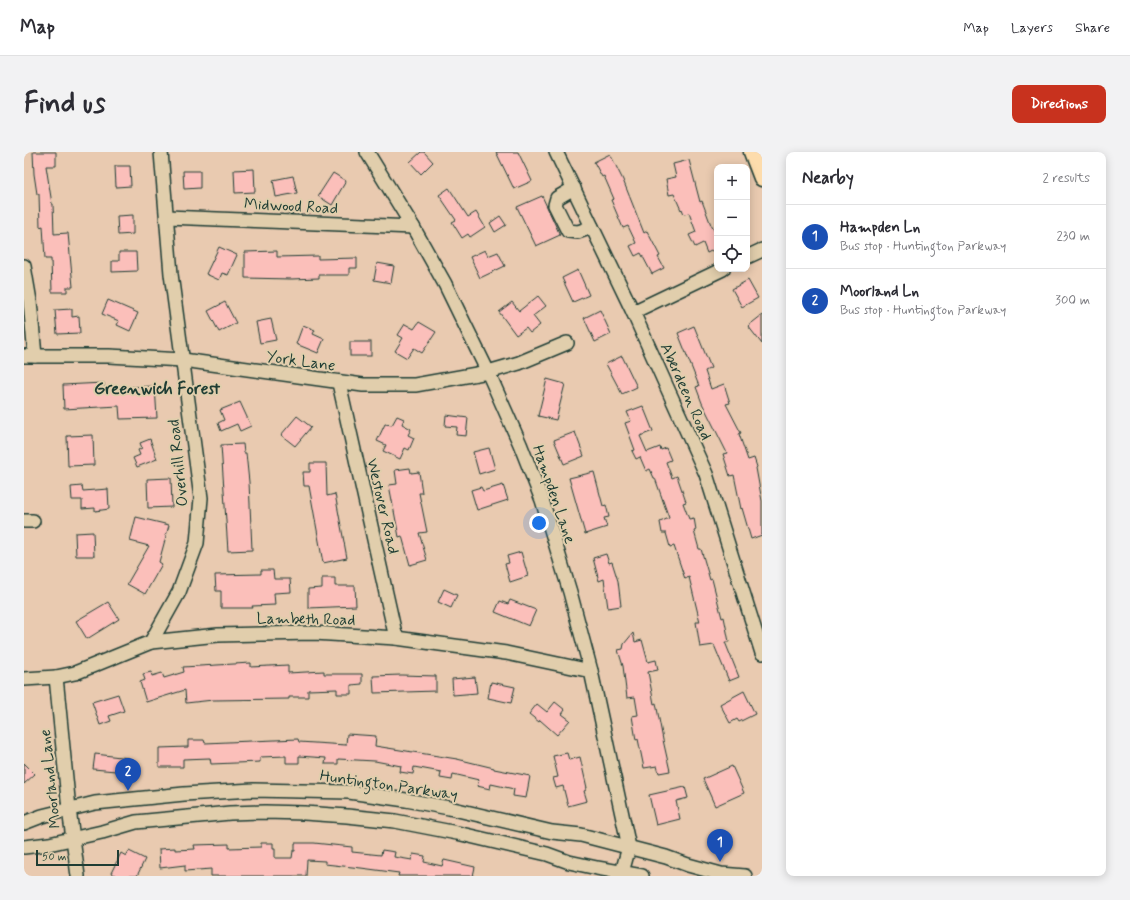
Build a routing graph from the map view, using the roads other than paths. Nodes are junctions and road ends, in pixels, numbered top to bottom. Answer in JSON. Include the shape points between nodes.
{"nodes":[{"id":1,"x":161,"y":152,"type":"edge"},
{"id":2,"x":367,"y":152,"type":"edge"},
{"id":3,"x":556,"y":152,"type":"edge"},
{"id":4,"x":752,"y":152,"type":"edge"},
{"id":5,"x":762,"y":178,"type":"edge"},
{"id":6,"x":574,"y":188,"type":"junction"},
{"id":7,"x":167,"y":217,"type":"junction"},
{"id":8,"x":592,"y":227,"type":"junction"},
{"id":9,"x":413,"y":228,"type":"junction"},
{"id":10,"x":762,"y":250,"type":"edge"},
{"id":11,"x":750,"y":256,"type":"edge"},
{"id":12,"x":24,"y":266,"type":"edge"},
{"id":13,"x":717,"y":272,"type":"edge"},
{"id":14,"x":633,"y":312,"type":"junction"},
{"id":15,"x":567,"y":343,"type":"dead end"},
{"id":16,"x":30,"y":356,"type":"edge"},
{"id":17,"x":183,"y":360,"type":"junction"},
{"id":18,"x":488,"y":372,"type":"junction"},
{"id":19,"x":339,"y":383,"type":"junction"},
{"id":20,"x":396,"y":638,"type":"junction"},
{"id":21,"x":151,"y":642,"type":"junction"},
{"id":22,"x":762,"y":653,"type":"edge"},
{"id":23,"x":591,"y":671,"type":"junction"},
{"id":24,"x":56,"y":678,"type":"junction"},
{"id":25,"x":24,"y":679,"type":"edge"},
{"id":26,"x":69,"y":809,"type":"junction"},
{"id":27,"x":24,"y":824,"type":"edge"},
{"id":28,"x":72,"y":838,"type":"junction"},
{"id":29,"x":24,"y":847,"type":"edge"},
{"id":30,"x":629,"y":847,"type":"junction"},
{"id":31,"x":622,"y":874,"type":"edge"},
{"id":32,"x":78,"y":876,"type":"edge"},
{"id":33,"x":642,"y":876,"type":"edge"},
{"id":34,"x":745,"y":876,"type":"edge"}],
"edges":[{"from":1,"to":7,"type":"street","name":"Overhill Road"},
{"from":2,"to":9,"type":"street","name":"Hampden Lane"},
{"from":3,"to":6,"type":"street","name":"Aberdeen Road"},
{"from":4,"to":5,"type":"main road"},
{"from":6,"to":8,"type":"street","name":"Aberdeen Road"},
{"from":6,"to":8,"type":"street","via":[[557,198],[555,205],[568,231],[578,232]]},
{"from":7,"to":9,"type":"street","name":"Midwood Road"},
{"from":7,"to":17,"type":"street","name":"Overhill Road","via":[[171,274]]},
{"from":8,"to":14,"type":"street","name":"Aberdeen Road"},
{"from":9,"to":18,"type":"street","name":"Hampden Lane"},
{"from":10,"to":11,"type":"street"},
{"from":12,"to":16,"type":"street","via":[[30,301]]},
{"from":13,"to":14,"type":"street"},
{"from":14,"to":22,"type":"street","name":"Aberdeen Road","via":[[706,474]]},
{"from":15,"to":18,"type":"street","name":"York Lane","via":[[519,363]]},
{"from":16,"to":17,"type":"street","name":"York Lane","via":[[109,356]]},
{"from":17,"to":19,"type":"street","name":"York Lane"},
{"from":17,"to":21,"type":"street","name":"Overhill Road","via":[[201,498],[197,543],[179,592]]},
{"from":18,"to":19,"type":"street","name":"York Lane","via":[[415,385]]},
{"from":18,"to":23,"type":"street","name":"Hampden Lane","via":[[542,500]]},
{"from":19,"to":20,"type":"street","name":"Westover Road"},
{"from":20,"to":21,"type":"street","name":"Lambeth Road","via":[[314,633],[218,635]]},
{"from":20,"to":23,"type":"street","name":"Lambeth Road","via":[[506,653]]},
{"from":21,"to":24,"type":"street","name":"Lambeth Road","via":[[75,673]]},
{"from":23,"to":30,"type":"street","name":"Hampden Lane"},
{"from":24,"to":25,"type":"street","name":"Lambeth Road"},
{"from":24,"to":26,"type":"street","name":"Moorland Lane"},
{"from":26,"to":27,"type":"street","name":"Huntington Parkway"},
{"from":26,"to":28,"type":"street","name":"Moorland Lane"},
{"from":26,"to":30,"type":"street","name":"Huntington Parkway","via":[[95,803],[220,791],[349,792],[450,808]]},
{"from":28,"to":29,"type":"street"},
{"from":28,"to":31,"type":"street","via":[[136,822],[183,817],[265,812],[347,816],[395,821],[457,833]]},
{"from":28,"to":32,"type":"street","name":"Moorland Lane"},
{"from":30,"to":31,"type":"street","name":"Hampden Lane"},
{"from":30,"to":34,"type":"street","name":"Huntington Parkway","via":[[688,866],[731,876]]},
{"from":31,"to":33,"type":"street"}]}
